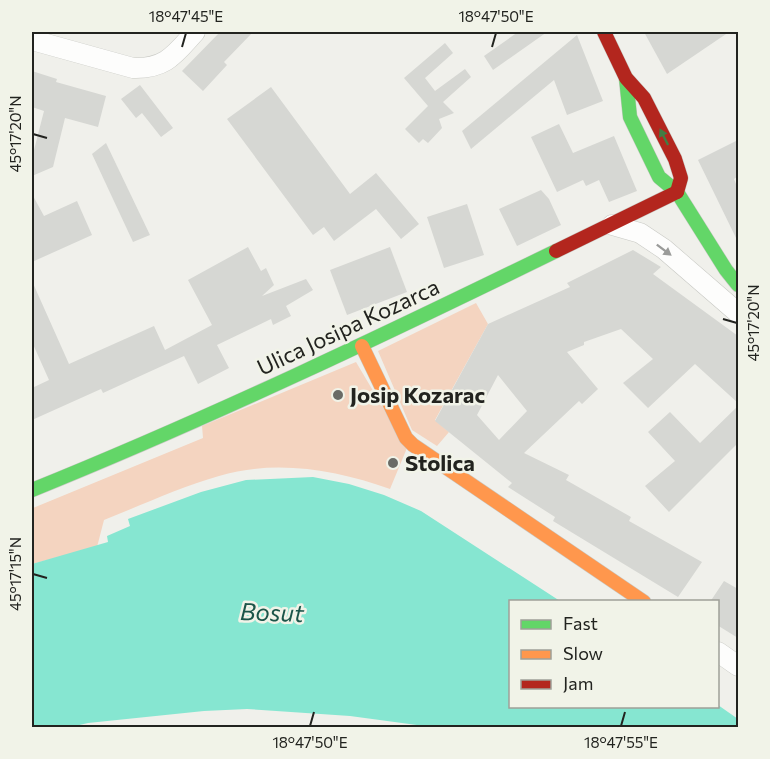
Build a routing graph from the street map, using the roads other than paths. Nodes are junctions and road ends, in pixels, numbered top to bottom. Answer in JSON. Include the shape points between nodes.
{"nodes":[{"id":1,"x":195,"y":32,"type":"edge"},
{"id":2,"x":604,"y":32,"type":"edge"},
{"id":3,"x":32,"y":40,"type":"edge"},
{"id":4,"x":626,"y":78,"type":"junction"},
{"id":5,"x":677,"y":192,"type":"junction"},
{"id":6,"x":612,"y":225,"type":"junction"},
{"id":7,"x":738,"y":285,"type":"edge"},
{"id":8,"x":738,"y":313,"type":"edge"},
{"id":9,"x":362,"y":346,"type":"junction"},
{"id":10,"x":32,"y":490,"type":"edge"},
{"id":11,"x":641,"y":600,"type":"edge"},
{"id":12,"x":719,"y":653,"type":"edge"},
{"id":13,"x":738,"y":666,"type":"edge"}],
"edges":[{"from":1,"to":3,"type":"street","via":[[177,52],[150,69],[133,68]]},
{"from":2,"to":4,"type":"street"},
{"from":4,"to":5,"type":"street","via":[[630,117],[659,177]]},
{"from":5,"to":4,"type":"street","one_way":true,"via":[[681,178],[675,159],[644,98]]},
{"from":5,"to":6,"type":"street","name":"Ulica Josipa Kozarca"},
{"from":5,"to":7,"type":"street"},
{"from":6,"to":8,"type":"street","one_way":true,"via":[[640,233],[664,249]]},
{"from":6,"to":9,"type":"street","name":"Ulica Josipa Kozarca"},
{"from":9,"to":10,"type":"street","name":"Ulica Josipa Kozarca"},
{"from":9,"to":11,"type":"street","via":[[406,438],[413,445]]},
{"from":12,"to":13,"type":"street"}]}
